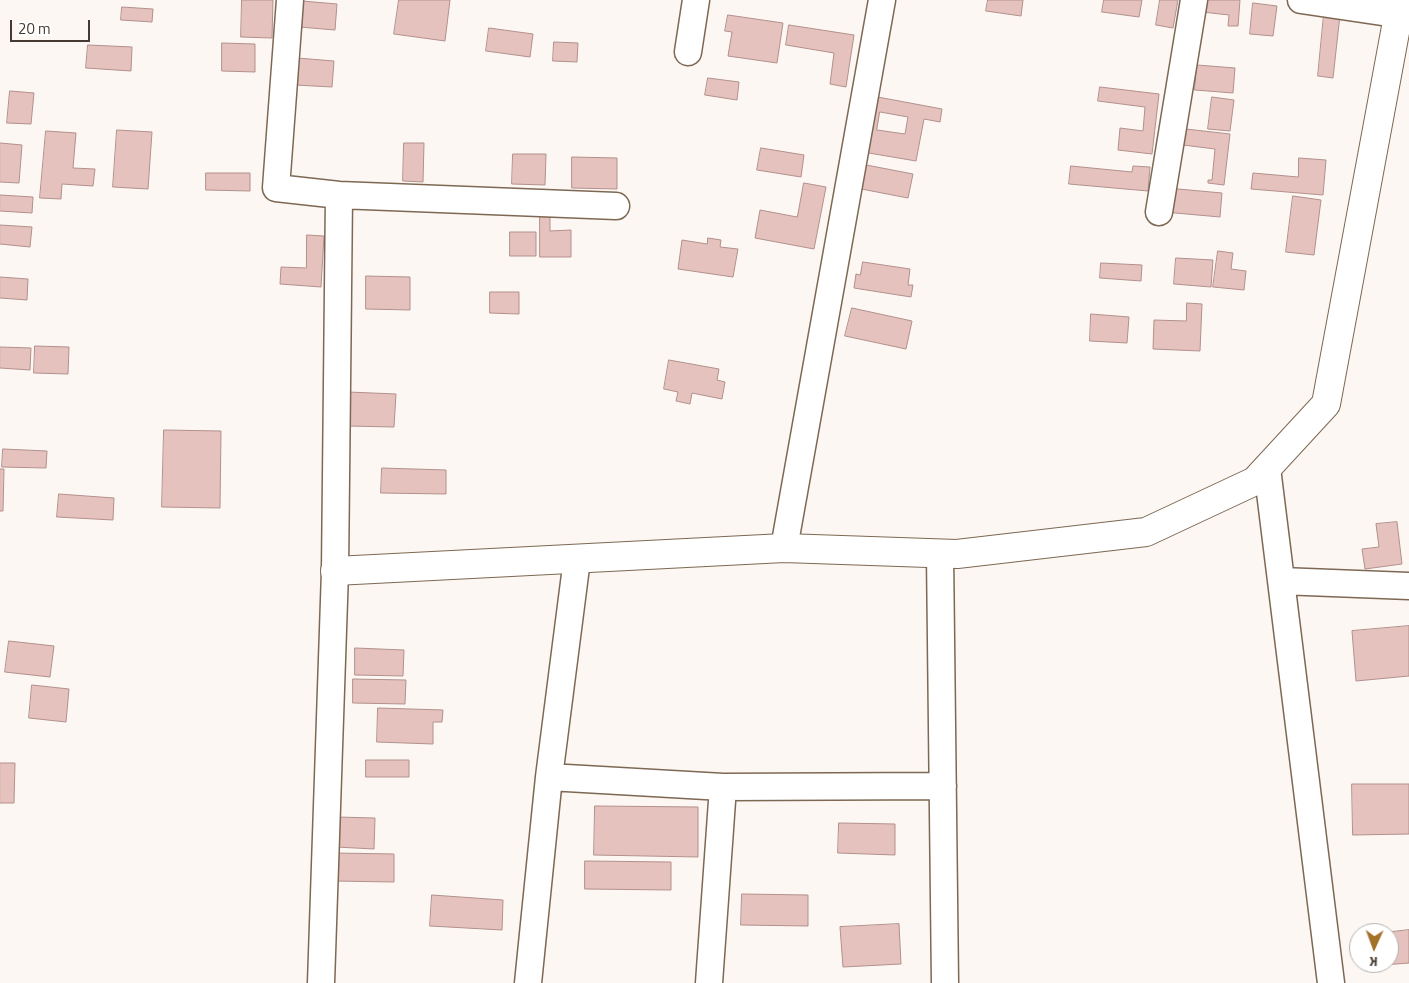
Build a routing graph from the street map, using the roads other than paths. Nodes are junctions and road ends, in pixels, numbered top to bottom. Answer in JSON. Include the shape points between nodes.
{"nodes":[{"id":1,"x":290,"y":0,"type":"edge"},
{"id":2,"x":696,"y":0,"type":"edge"},
{"id":3,"x":882,"y":0,"type":"edge"},
{"id":4,"x":1194,"y":0,"type":"edge"},
{"id":5,"x":1301,"y":0,"type":"edge"},
{"id":6,"x":1403,"y":10,"type":"edge"},
{"id":7,"x":688,"y":52,"type":"dead end"},
{"id":8,"x":339,"y":195,"type":"junction"},
{"id":9,"x":616,"y":206,"type":"dead end"},
{"id":10,"x":1159,"y":212,"type":"dead end"},
{"id":11,"x":1267,"y":468,"type":"junction"},
{"id":12,"x":784,"y":548,"type":"junction"},
{"id":13,"x":940,"y":554,"type":"junction"},
{"id":14,"x":577,"y":559,"type":"junction"},
{"id":15,"x":334,"y":571,"type":"junction"},
{"id":16,"x":1281,"y":581,"type":"junction"},
{"id":17,"x":1409,"y":586,"type":"edge"},
{"id":18,"x":549,"y":777,"type":"junction"},
{"id":19,"x":943,"y":786,"type":"junction"},
{"id":20,"x":723,"y":787,"type":"junction"},
{"id":21,"x":321,"y":983,"type":"edge"},
{"id":22,"x":528,"y":983,"type":"edge"},
{"id":23,"x":709,"y":983,"type":"edge"},
{"id":24,"x":945,"y":983,"type":"edge"},
{"id":25,"x":1331,"y":983,"type":"edge"}],
"edges":[{"from":1,"to":8,"type":"street","via":[[276,188]]},
{"from":2,"to":7,"type":"street"},
{"from":3,"to":12,"type":"street"},
{"from":4,"to":10,"type":"street"},
{"from":5,"to":6,"type":"street"},
{"from":6,"to":11,"type":"street","via":[[1326,404]]},
{"from":8,"to":9,"type":"street"},
{"from":8,"to":15,"type":"street"},
{"from":11,"to":13,"type":"street","via":[[1255,481],[1146,532]]},
{"from":11,"to":16,"type":"street"},
{"from":12,"to":13,"type":"street"},
{"from":12,"to":14,"type":"street"},
{"from":13,"to":19,"type":"street"},
{"from":14,"to":15,"type":"street"},
{"from":14,"to":18,"type":"street"},
{"from":15,"to":21,"type":"street"},
{"from":16,"to":17,"type":"street"},
{"from":16,"to":25,"type":"street"},
{"from":18,"to":20,"type":"street"},
{"from":18,"to":22,"type":"street"},
{"from":19,"to":20,"type":"street"},
{"from":19,"to":24,"type":"street"},
{"from":20,"to":23,"type":"street"}]}
